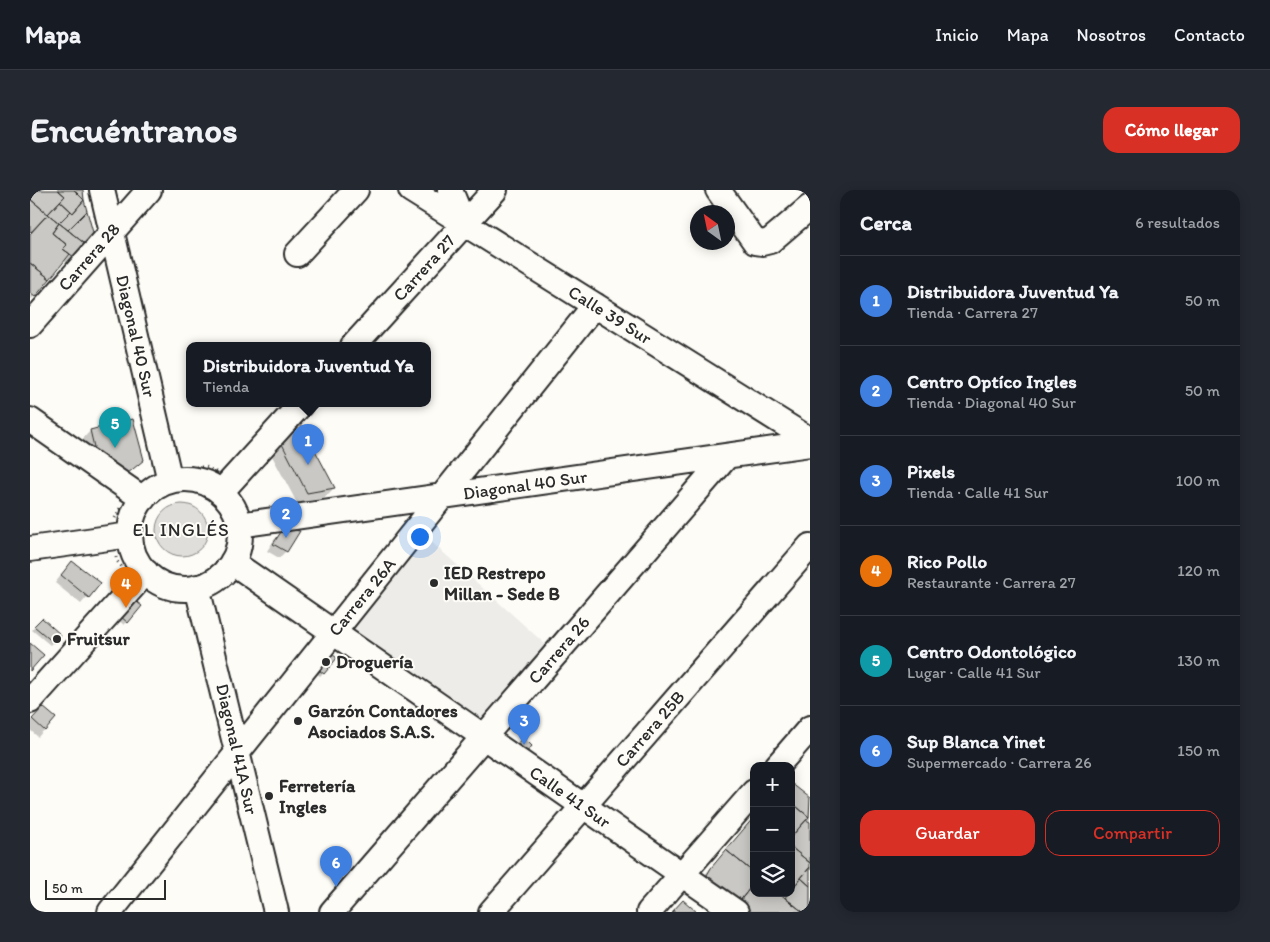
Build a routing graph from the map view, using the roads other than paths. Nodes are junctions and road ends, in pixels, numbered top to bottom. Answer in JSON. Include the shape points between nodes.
{"nodes":[{"id":1,"x":102,"y":190,"type":"edge"},
{"id":2,"x":149,"y":190,"type":"edge"},
{"id":3,"x":356,"y":190,"type":"edge"},
{"id":4,"x":410,"y":190,"type":"edge"},
{"id":5,"x":450,"y":190,"type":"edge"},
{"id":6,"x":495,"y":190,"type":"edge"},
{"id":7,"x":719,"y":190,"type":"edge"},
{"id":8,"x":810,"y":207,"type":"edge"},
{"id":9,"x":464,"y":224,"type":"junction"},
{"id":10,"x":112,"y":232,"type":"junction"},
{"id":11,"x":297,"y":254,"type":"dead end"},
{"id":12,"x":595,"y":305,"type":"junction"},
{"id":13,"x":30,"y":325,"type":"edge"},
{"id":14,"x":357,"y":342,"type":"edge"},
{"id":15,"x":298,"y":407,"type":"edge"},
{"id":16,"x":30,"y":420,"type":"edge"},
{"id":17,"x":810,"y":440,"type":"edge"},
{"id":18,"x":810,"y":444,"type":"edge"},
{"id":19,"x":727,"y":456,"type":"junction"},
{"id":20,"x":168,"y":474,"type":"junction"},
{"id":21,"x":227,"y":486,"type":"junction"},
{"id":22,"x":136,"y":494,"type":"junction"},
{"id":23,"x":442,"y":497,"type":"junction"},
{"id":24,"x":239,"y":525,"type":"junction"},
{"id":25,"x":122,"y":536,"type":"junction"},
{"id":26,"x":810,"y":546,"type":"edge"},
{"id":27,"x":30,"y":549,"type":"edge"},
{"id":28,"x":232,"y":562,"type":"junction"},
{"id":29,"x":141,"y":578,"type":"junction"},
{"id":30,"x":199,"y":594,"type":"junction"},
{"id":31,"x":333,"y":632,"type":"junction"},
{"id":32,"x":30,"y":701,"type":"edge"},
{"id":33,"x":810,"y":728,"type":"edge"},
{"id":34,"x":484,"y":737,"type":"junction"},
{"id":35,"x":237,"y":752,"type":"junction"},
{"id":36,"x":780,"y":762,"type":"edge"},
{"id":37,"x":750,"y":797,"type":"edge"},
{"id":38,"x":583,"y":806,"type":"junction"},
{"id":39,"x":682,"y":874,"type":"junction"},
{"id":40,"x":110,"y":912,"type":"edge"},
{"id":41,"x":276,"y":912,"type":"edge"},
{"id":42,"x":332,"y":912,"type":"edge"},
{"id":43,"x":491,"y":912,"type":"edge"},
{"id":44,"x":649,"y":912,"type":"edge"},
{"id":45,"x":736,"y":912,"type":"edge"}],
"edges":[{"from":1,"to":10,"type":"street","name":"Diagonal 40 Sur"},
{"from":2,"to":10,"type":"street","name":"Carrera 28"},
{"from":3,"to":11,"type":"street"},
{"from":4,"to":9,"type":"street","name":"Calle 39 Sur"},
{"from":5,"to":9,"type":"street"},
{"from":6,"to":9,"type":"street","name":"Carrera 27"},
{"from":7,"to":8,"type":"street","via":[[755,242],[770,241]]},
{"from":9,"to":12,"type":"street","name":"Calle 39 Sur"},
{"from":9,"to":14,"type":"street","name":"Carrera 27"},
{"from":10,"to":13,"type":"street","name":"Carrera 28"},
{"from":10,"to":20,"type":"street","name":"Diagonal 40 Sur"},
{"from":12,"to":17,"type":"street","name":"Calle 39 Sur"},
{"from":12,"to":23,"type":"street","name":"Carrera 26A"},
{"from":15,"to":21,"type":"street"},
{"from":16,"to":22,"type":"street"},
{"from":18,"to":19,"type":"street","name":"Diagonal 40 Sur"},
{"from":19,"to":23,"type":"street","name":"Diagonal 40 Sur"},
{"from":19,"to":34,"type":"street","name":"Carrera 26"},
{"from":20,"to":21,"type":"street"},
{"from":20,"to":22,"type":"street","via":[[160,485]]},
{"from":21,"to":24,"type":"street"},
{"from":22,"to":25,"type":"street","via":[[134,516]]},
{"from":23,"to":24,"type":"street","name":"Diagonal 40 Sur"},
{"from":23,"to":31,"type":"street","name":"Carrera 26A"},
{"from":24,"to":28,"type":"street","via":[[240,538]]},
{"from":25,"to":27,"type":"street"},
{"from":25,"to":29,"type":"street","via":[[134,555]]},
{"from":26,"to":38,"type":"street","name":"Carrera 25B"},
{"from":28,"to":30,"type":"street"},
{"from":28,"to":31,"type":"street","name":"Calle 41 Sur"},
{"from":29,"to":30,"type":"street"},
{"from":29,"to":32,"type":"street"},
{"from":30,"to":35,"type":"street","name":"Diagonal 41A Sur"},
{"from":31,"to":34,"type":"street","name":"Calle 41 Sur"},
{"from":31,"to":35,"type":"street","name":"Carrera 26A"},
{"from":33,"to":36,"type":"street"},
{"from":34,"to":38,"type":"street","name":"Calle 41 Sur"},
{"from":34,"to":42,"type":"street","name":"Carrera 26"},
{"from":35,"to":40,"type":"street","name":"Carrera 26A"},
{"from":35,"to":41,"type":"street","name":"Diagonal 41A Sur"},
{"from":37,"to":39,"type":"street"},
{"from":38,"to":39,"type":"street","name":"Calle 41 Sur"},
{"from":38,"to":43,"type":"street","name":"Carrera 25B"},
{"from":39,"to":44,"type":"street"},
{"from":39,"to":45,"type":"street","name":"Calle 41 Sur"}]}
